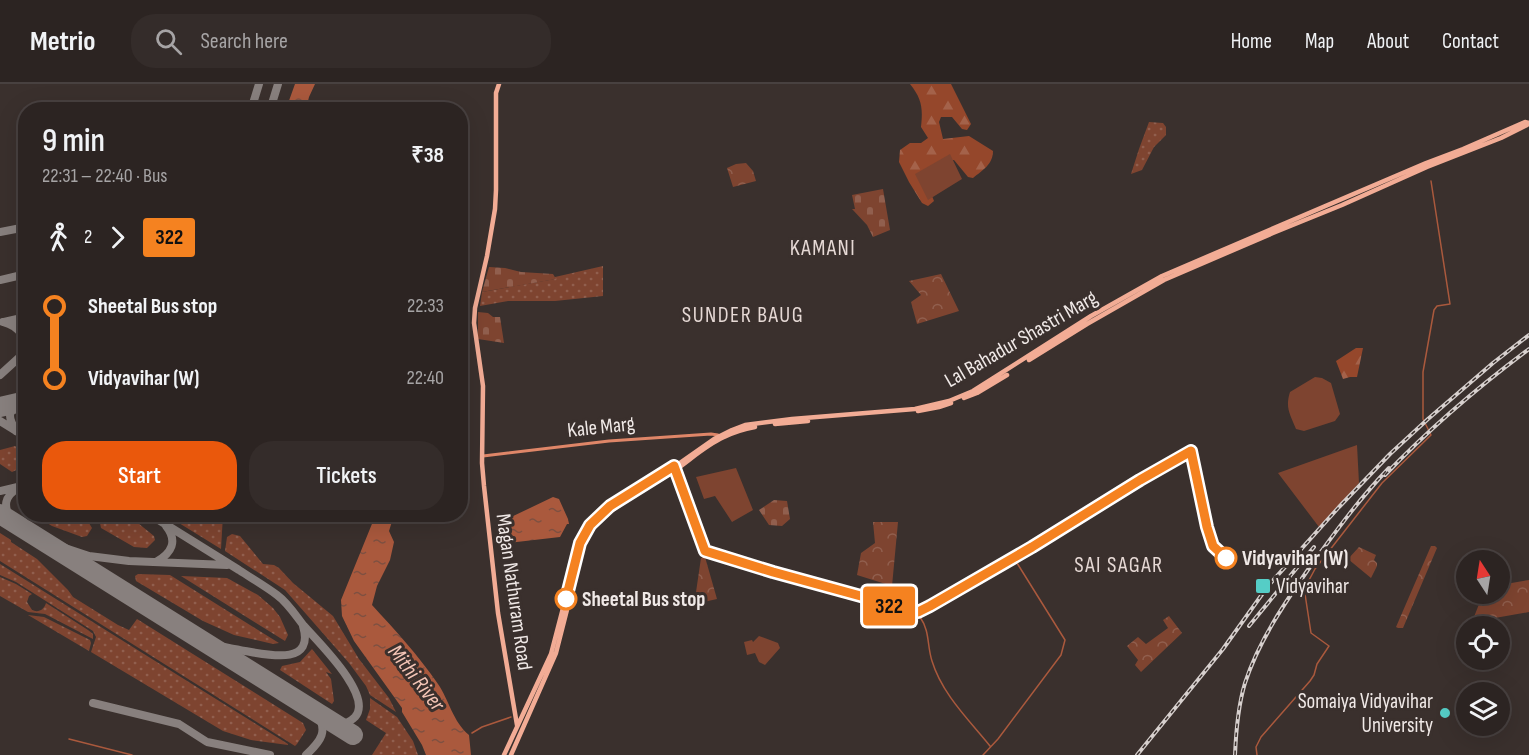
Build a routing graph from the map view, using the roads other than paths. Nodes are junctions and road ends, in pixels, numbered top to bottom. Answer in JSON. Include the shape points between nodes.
{"nodes":[{"id":1,"x":500,"y":84,"type":"edge"},
{"id":2,"x":1529,"y":123,"type":"edge"},
{"id":3,"x":721,"y":437,"type":"junction"},
{"id":4,"x":482,"y":456,"type":"junction"},
{"id":5,"x":520,"y":727,"type":"junction"},
{"id":6,"x":504,"y":755,"type":"edge"},
{"id":7,"x":511,"y":755,"type":"edge"}],
"edges":[{"from":1,"to":4,"type":"main road","name":"Magan Nathuram Road","via":[[495,209],[474,323],[483,386]]},
{"from":2,"to":3,"type":"main road","name":"Lal Bahadur Shastri Marg","via":[[1182,269],[976,392],[939,407],[759,426]]},
{"from":3,"to":4,"type":"main road","name":"Kale Marg","via":[[711,434],[609,441]]},
{"from":3,"to":5,"type":"main road","name":"Lal Bahadur Shastri Marg","via":[[610,506],[590,525],[580,543],[550,654]]},
{"from":4,"to":5,"type":"main road","name":"Magan Nathuram Road","via":[[498,614]]},
{"from":5,"to":6,"type":"main road","name":"Lal Bahadur Shastri Marg"},
{"from":5,"to":7,"type":"main road","name":"Lal Bahadur Shastri Marg"}]}
